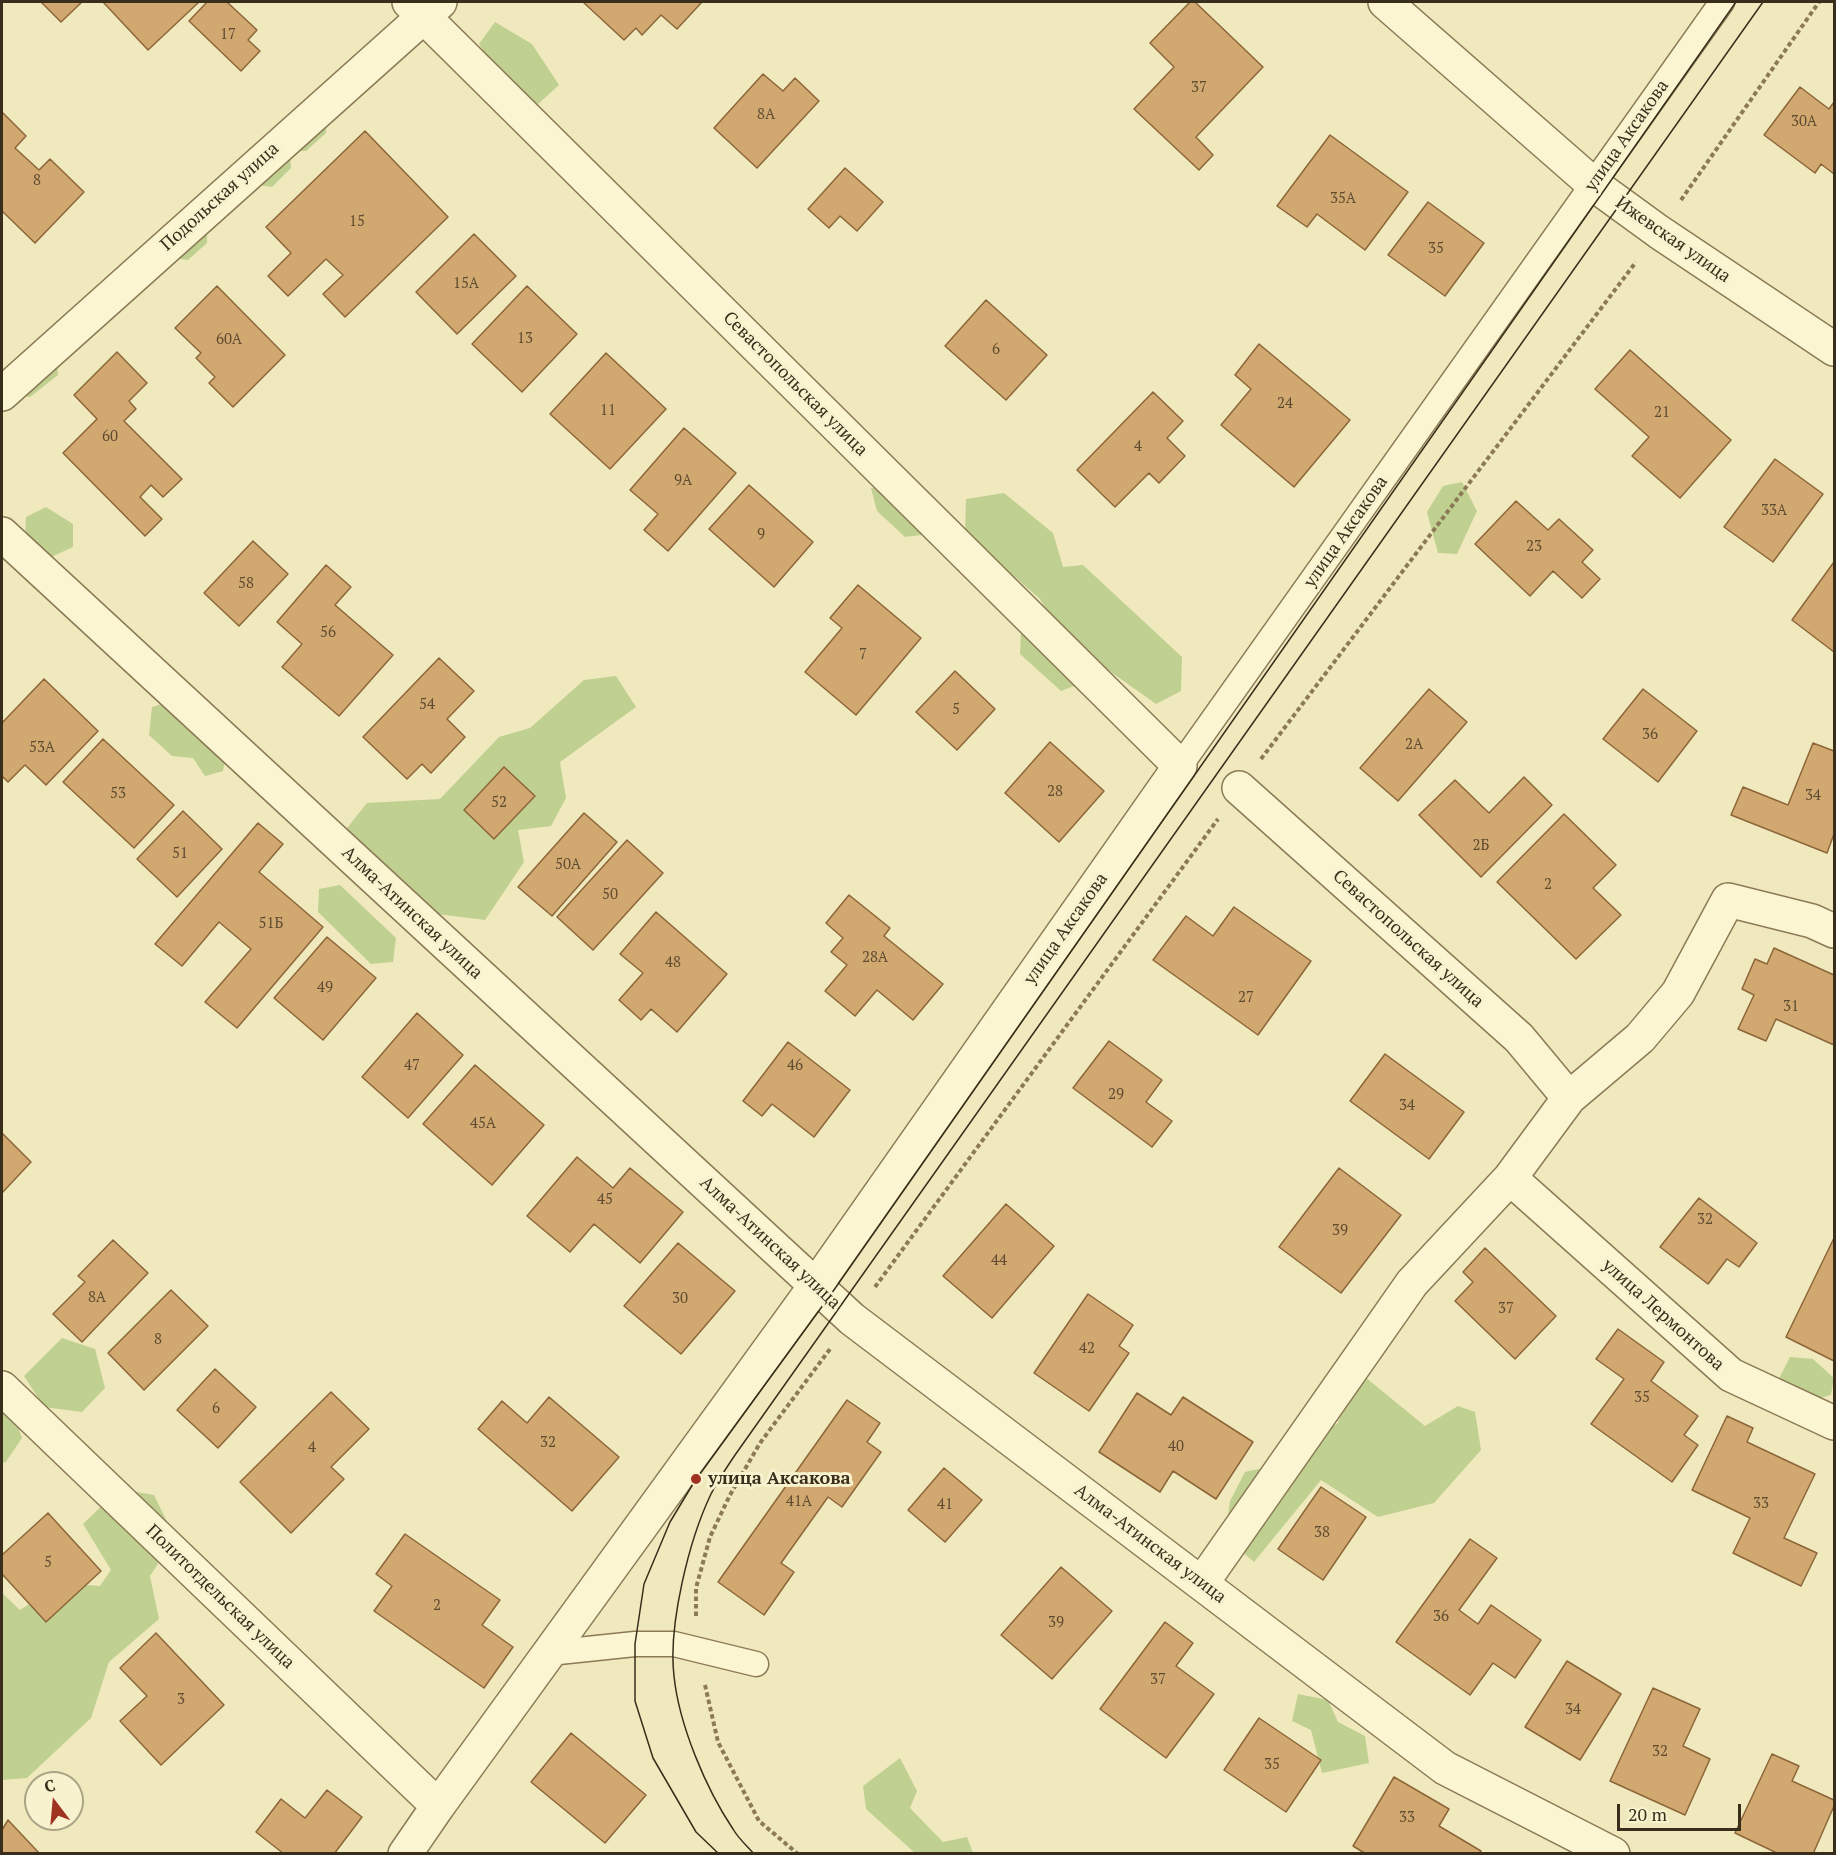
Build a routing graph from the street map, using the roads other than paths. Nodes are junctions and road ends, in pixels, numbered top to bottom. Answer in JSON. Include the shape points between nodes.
{"nodes":[{"id":1,"x":1385,"y":2,"type":"edge"},
{"id":2,"x":1722,"y":2,"type":"edge"},
{"id":3,"x":424,"y":6,"type":"edge"},
{"id":4,"x":1593,"y":184,"type":"junction"},
{"id":5,"x":1834,"y":349,"type":"edge"},
{"id":6,"x":2,"y":394,"type":"edge"},
{"id":7,"x":2,"y":534,"type":"edge"},
{"id":8,"x":1180,"y":766,"type":"junction"},
{"id":9,"x":1239,"y":788,"type":"dead end"},
{"id":10,"x":1834,"y":932,"type":"edge"},
{"id":11,"x":1569,"y":1098,"type":"junction"},
{"id":12,"x":1510,"y":1178,"type":"junction"},
{"id":13,"x":816,"y":1285,"type":"junction"},
{"id":14,"x":2,"y":1388,"type":"edge"},
{"id":15,"x":1834,"y":1423,"type":"edge"},
{"id":16,"x":1202,"y":1583,"type":"junction"},
{"id":17,"x":549,"y":1653,"type":"junction"},
{"id":18,"x":756,"y":1664,"type":"dead end"},
{"id":19,"x":438,"y":1806,"type":"junction"},
{"id":20,"x":405,"y":1854,"type":"edge"},
{"id":21,"x":1613,"y":1854,"type":"edge"}],
"edges":[{"from":1,"to":4,"type":"street","name":"Ижевская улица"},
{"from":2,"to":4,"type":"lane","name":"улица Аксакова"},
{"from":3,"to":6,"type":"street","name":"Подольская улица"},
{"from":3,"to":8,"type":"street","name":"Севастопольская улица"},
{"from":4,"to":5,"type":"street","name":"Ижевская улица"},
{"from":4,"to":8,"type":"lane","name":"улица Аксакова"},
{"from":7,"to":13,"type":"street","name":"Алма-Атинская улица"},
{"from":8,"to":13,"type":"street","name":"улица Аксакова"},
{"from":9,"to":11,"type":"street","name":"Севастопольская улица","via":[[1519,1038]]},
{"from":10,"to":11,"type":"street","via":[[1812,921],[1728,900],[1678,993],[1640,1038]]},
{"from":11,"to":12,"type":"street"},
{"from":12,"to":15,"type":"street","name":"улица Лермонтова","via":[[1731,1375]]},
{"from":12,"to":16,"type":"street","via":[[1412,1283]]},
{"from":13,"to":16,"type":"street","name":"Алма-Атинская улица","via":[[852,1318]]},
{"from":13,"to":17,"type":"street","name":"улица Аксакова"},
{"from":14,"to":19,"type":"street","name":"Политотдельская улица"},
{"from":16,"to":21,"type":"street","name":"Алма-Атинская улица","via":[[1445,1768]]},
{"from":17,"to":18,"type":"lane","via":[[674,1644]]},
{"from":17,"to":19,"type":"street","name":"улица Аксакова"},
{"from":19,"to":20,"type":"street","name":"улица Аксакова"}]}
